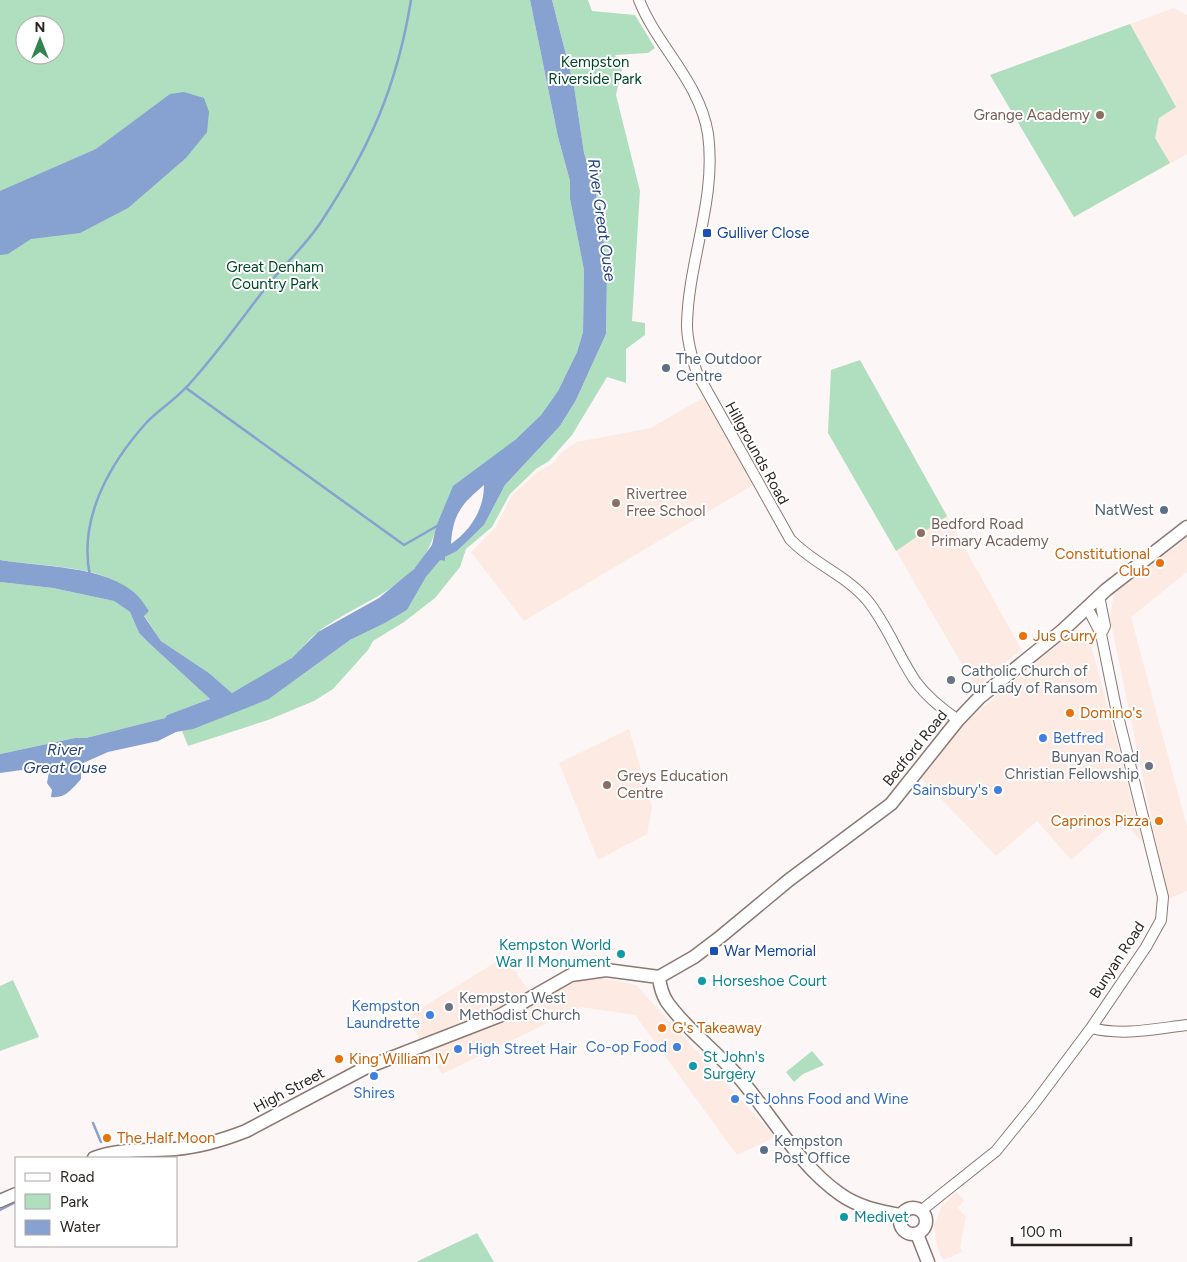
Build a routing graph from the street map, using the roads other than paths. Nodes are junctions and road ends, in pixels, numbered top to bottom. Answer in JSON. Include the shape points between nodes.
{"nodes":[{"id":1,"x":639,"y":0,"type":"edge"},
{"id":2,"x":1187,"y":527,"type":"edge"},
{"id":3,"x":1099,"y":596,"type":"junction"},
{"id":4,"x":1087,"y":607,"type":"junction"},
{"id":5,"x":1101,"y":634,"type":"junction"},
{"id":6,"x":958,"y":720,"type":"junction"},
{"id":7,"x":659,"y":977,"type":"junction"},
{"id":8,"x":1187,"y":1025,"type":"edge"},
{"id":9,"x":1091,"y":1028,"type":"junction"},
{"id":10,"x":97,"y":1157,"type":"edge"},
{"id":11,"x":922,"y":1210,"type":"junction"},
{"id":12,"x":900,"y":1215,"type":"junction"},
{"id":13,"x":917,"y":1234,"type":"junction"},
{"id":14,"x":928,"y":1262,"type":"edge"}],
"edges":[{"from":1,"to":6,"type":"street","name":"Hillgrounds Road","via":[[691,88],[708,132],[709,180],[687,325],[697,373],[790,539],[811,559],[858,590],[876,613],[916,681],[927,695]]},
{"from":2,"to":3,"type":"main road","name":"Bedford Road"},
{"from":3,"to":4,"type":"main road","name":"Bedford Road"},
{"from":3,"to":5,"type":"street","name":"Bunyan Road","via":[[1105,626]]},
{"from":4,"to":5,"type":"street","name":"Bunyan Road"},
{"from":4,"to":6,"type":"main road","name":"Bedford Road","via":[[985,693]]},
{"from":5,"to":9,"type":"street","name":"Bunyan Road","via":[[1163,908],[1161,920],[1146,947]]},
{"from":6,"to":7,"type":"main road","name":"Bedford Road","via":[[891,804],[720,938]]},
{"from":7,"to":10,"type":"main road","name":"High Street","via":[[606,970],[571,976],[499,1016],[364,1068],[228,1138],[176,1149]]},
{"from":7,"to":12,"type":"main road","via":[[661,991],[673,1009],[737,1075],[814,1173],[851,1201]]},
{"from":8,"to":9,"type":"street","via":[[1127,1033]]},
{"from":9,"to":11,"type":"street","name":"Bunyan Road","via":[[996,1151]]},
{"from":11,"to":12,"type":"main road","via":[[911,1207]]},
{"from":11,"to":13,"type":"main road","via":[[926,1223]]},
{"from":12,"to":13,"type":"main road","via":[[904,1230]]},
{"from":13,"to":14,"type":"main road"}]}
